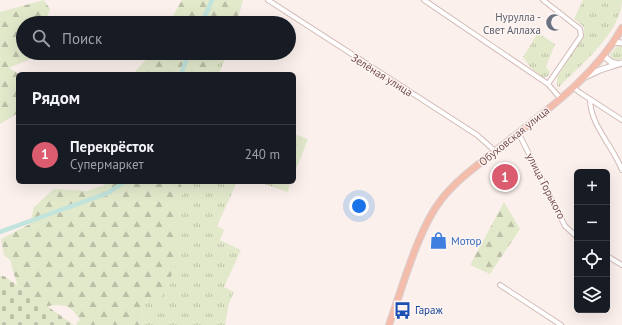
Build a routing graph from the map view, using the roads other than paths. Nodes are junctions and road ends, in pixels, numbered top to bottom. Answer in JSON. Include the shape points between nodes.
{"nodes":[{"id":1,"x":268,"y":0,"type":"edge"},
{"id":2,"x":424,"y":0,"type":"edge"},
{"id":3,"x":543,"y":0,"type":"edge"},
{"id":4,"x":550,"y":2,"type":"edge"},
{"id":5,"x":293,"y":16,"type":"edge"},
{"id":6,"x":296,"y":18,"type":"edge"},
{"id":7,"x":622,"y":28,"type":"edge"},
{"id":8,"x":614,"y":42,"type":"junction"},
{"id":9,"x":622,"y":43,"type":"edge"},
{"id":10,"x":604,"y":56,"type":"junction"},
{"id":11,"x":620,"y":63,"type":"edge"},
{"id":12,"x":582,"y":79,"type":"junction"},
{"id":13,"x":548,"y":84,"type":"junction"},
{"id":14,"x":574,"y":87,"type":"junction"},
{"id":15,"x":560,"y":98,"type":"junction"},
{"id":16,"x":590,"y":99,"type":"junction"},
{"id":17,"x":622,"y":120,"type":"edge"},
{"id":18,"x":518,"y":132,"type":"junction"},
{"id":19,"x":495,"y":151,"type":"junction"},
{"id":20,"x":622,"y":170,"type":"edge"},
{"id":21,"x":574,"y":234,"type":"edge"},
{"id":22,"x":610,"y":258,"type":"edge"},
{"id":23,"x":622,"y":265,"type":"edge"},
{"id":24,"x":500,"y":285,"type":"dead end"},
{"id":25,"x":389,"y":325,"type":"edge"},
{"id":26,"x":560,"y":325,"type":"edge"}],
"edges":[{"from":1,"to":5,"type":"street","name":"Зелёная улица"},
{"from":2,"to":13,"type":"street"},
{"from":3,"to":4,"type":"street"},
{"from":4,"to":13,"type":"street","via":[[580,29],[582,34]]},
{"from":6,"to":19,"type":"street","name":"Зелёная улица","via":[[477,135]]},
{"from":7,"to":8,"type":"main road","name":"Обуховская улица"},
{"from":8,"to":9,"type":"street"},
{"from":8,"to":10,"type":"main road","name":"Обуховская улица"},
{"from":10,"to":11,"type":"street","via":[[611,62]]},
{"from":10,"to":12,"type":"main road","name":"Обуховская улица"},
{"from":11,"to":12,"type":"street"},
{"from":12,"to":14,"type":"main road","name":"Обуховская улица"},
{"from":13,"to":15,"type":"street"},
{"from":14,"to":15,"type":"main road","name":"Обуховская улица"},
{"from":14,"to":16,"type":"street"},
{"from":15,"to":18,"type":"main road","name":"Обуховская улица"},
{"from":16,"to":17,"type":"street"},
{"from":16,"to":20,"type":"street","via":[[594,119]]},
{"from":18,"to":19,"type":"main road","name":"Обуховская улица"},
{"from":18,"to":21,"type":"street","name":"улица Горького","via":[[565,226]]},
{"from":19,"to":25,"type":"main road","name":"Обуховская улица","via":[[456,183],[435,208],[420,239]]},
{"from":22,"to":23,"type":"street"},
{"from":24,"to":26,"type":"street"}]}
